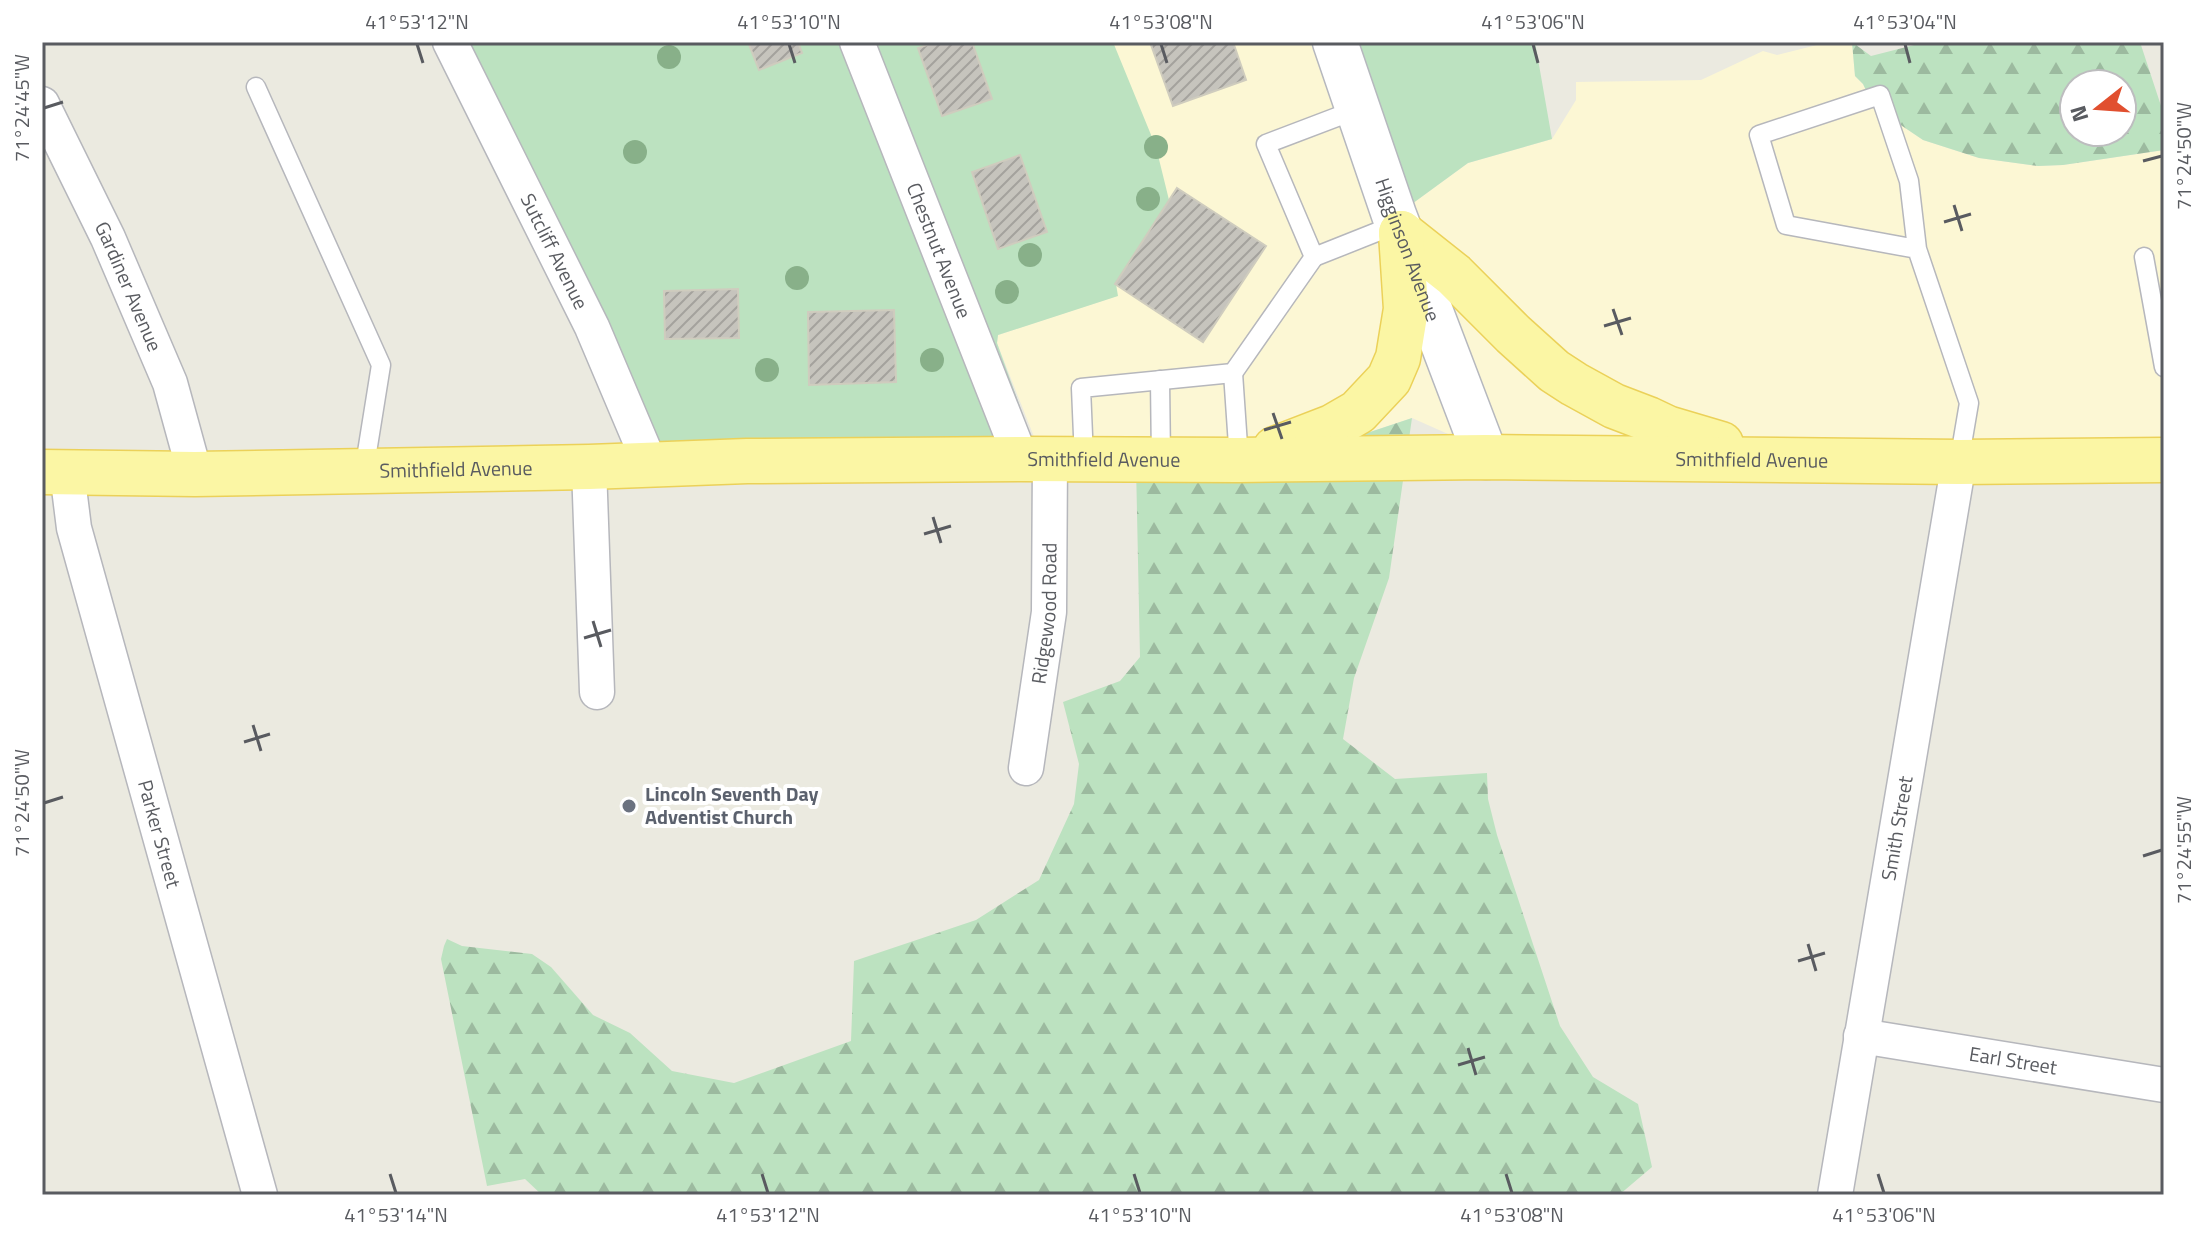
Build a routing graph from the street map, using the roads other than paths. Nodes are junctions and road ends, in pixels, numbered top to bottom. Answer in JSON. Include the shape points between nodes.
{"nodes":[{"id":1,"x":450,"y":42,"type":"edge"},
{"id":2,"x":857,"y":42,"type":"edge"},
{"id":3,"x":1335,"y":42,"type":"edge"},
{"id":4,"x":256,"y":87,"type":"dead end"},
{"id":5,"x":42,"y":104,"type":"edge"},
{"id":6,"x":1358,"y":109,"type":"junction"},
{"id":7,"x":1400,"y":228,"type":"junction"},
{"id":8,"x":1917,"y":249,"type":"junction"},
{"id":9,"x":1314,"y":257,"type":"junction"},
{"id":10,"x":2144,"y":257,"type":"dead end"},
{"id":11,"x":2164,"y":367,"type":"edge"},
{"id":12,"x":1233,"y":373,"type":"junction"},
{"id":13,"x":1160,"y":380,"type":"junction"},
{"id":14,"x":1486,"y":457,"type":"junction"},
{"id":15,"x":1052,"y":459,"type":"junction"},
{"id":16,"x":1766,"y":459,"type":"junction"},
{"id":17,"x":1161,"y":460,"type":"junction"},
{"id":18,"x":1241,"y":460,"type":"junction"},
{"id":19,"x":2164,"y":460,"type":"edge"},
{"id":20,"x":1959,"y":462,"type":"junction"},
{"id":21,"x":650,"y":464,"type":"junction"},
{"id":22,"x":589,"y":467,"type":"junction"},
{"id":23,"x":364,"y":471,"type":"junction"},
{"id":24,"x":54,"y":472,"type":"edge"},
{"id":25,"x":195,"y":474,"type":"junction"},
{"id":26,"x":597,"y":692,"type":"dead end"},
{"id":27,"x":1026,"y":768,"type":"dead end"},
{"id":28,"x":1861,"y":1036,"type":"junction"},
{"id":29,"x":2164,"y":1085,"type":"edge"},
{"id":30,"x":260,"y":1195,"type":"edge"},
{"id":31,"x":1835,"y":1195,"type":"edge"}],
"edges":[{"from":1,"to":21,"type":"street","name":"Sutcliff Avenue","via":[[592,327]]},
{"from":2,"to":15,"type":"street","name":"Chestnut Avenue"},
{"from":3,"to":6,"type":"street","name":"Higginson Avenue"},
{"from":4,"to":23,"type":"lane","via":[[381,365]]},
{"from":5,"to":25,"type":"street","name":"Gardiner Avenue","via":[[108,238],[170,383]]},
{"from":6,"to":7,"type":"street","name":"Higginson Avenue"},
{"from":6,"to":9,"type":"lane","via":[[1266,144]]},
{"from":7,"to":9,"type":"lane"},
{"from":7,"to":14,"type":"street","name":"Higginson Avenue"},
{"from":7,"to":16,"type":"main road","via":[[1574,384],[1667,428]]},
{"from":7,"to":18,"type":"main road","via":[[1406,309],[1389,379],[1358,412],[1332,427]]},
{"from":8,"to":8,"type":"lane","via":[[1909,181],[1880,95],[1759,135],[1786,225]]},
{"from":8,"to":20,"type":"lane","via":[[1969,403]]},
{"from":9,"to":12,"type":"lane"},
{"from":10,"to":11,"type":"lane"},
{"from":12,"to":13,"type":"lane"},
{"from":12,"to":18,"type":"lane"},
{"from":13,"to":15,"type":"lane","via":[[1081,388]]},
{"from":13,"to":17,"type":"lane"},
{"from":14,"to":16,"type":"main road","name":"Smithfield Avenue"},
{"from":14,"to":18,"type":"main road","name":"Smithfield Avenue"},
{"from":15,"to":17,"type":"main road","name":"Smithfield Avenue"},
{"from":15,"to":21,"type":"main road","name":"Smithfield Avenue"},
{"from":15,"to":27,"type":"street","name":"Ridgewood Road","via":[[1049,612]]},
{"from":16,"to":20,"type":"main road","name":"Smithfield Avenue"},
{"from":17,"to":18,"type":"main road","name":"Smithfield Avenue"},
{"from":19,"to":20,"type":"main road","name":"Smithfield Avenue"},
{"from":20,"to":28,"type":"street","name":"Smith Street"},
{"from":21,"to":22,"type":"main road","name":"Smithfield Avenue"},
{"from":22,"to":23,"type":"main road","name":"Smithfield Avenue"},
{"from":22,"to":26,"type":"street"},
{"from":23,"to":25,"type":"main road","name":"Smithfield Avenue"},
{"from":24,"to":25,"type":"main road","name":"Smithfield Avenue"},
{"from":24,"to":30,"type":"street","name":"Parker Street"},
{"from":28,"to":29,"type":"street","name":"Earl Street"},
{"from":28,"to":31,"type":"street","name":"Smith Street"}]}
